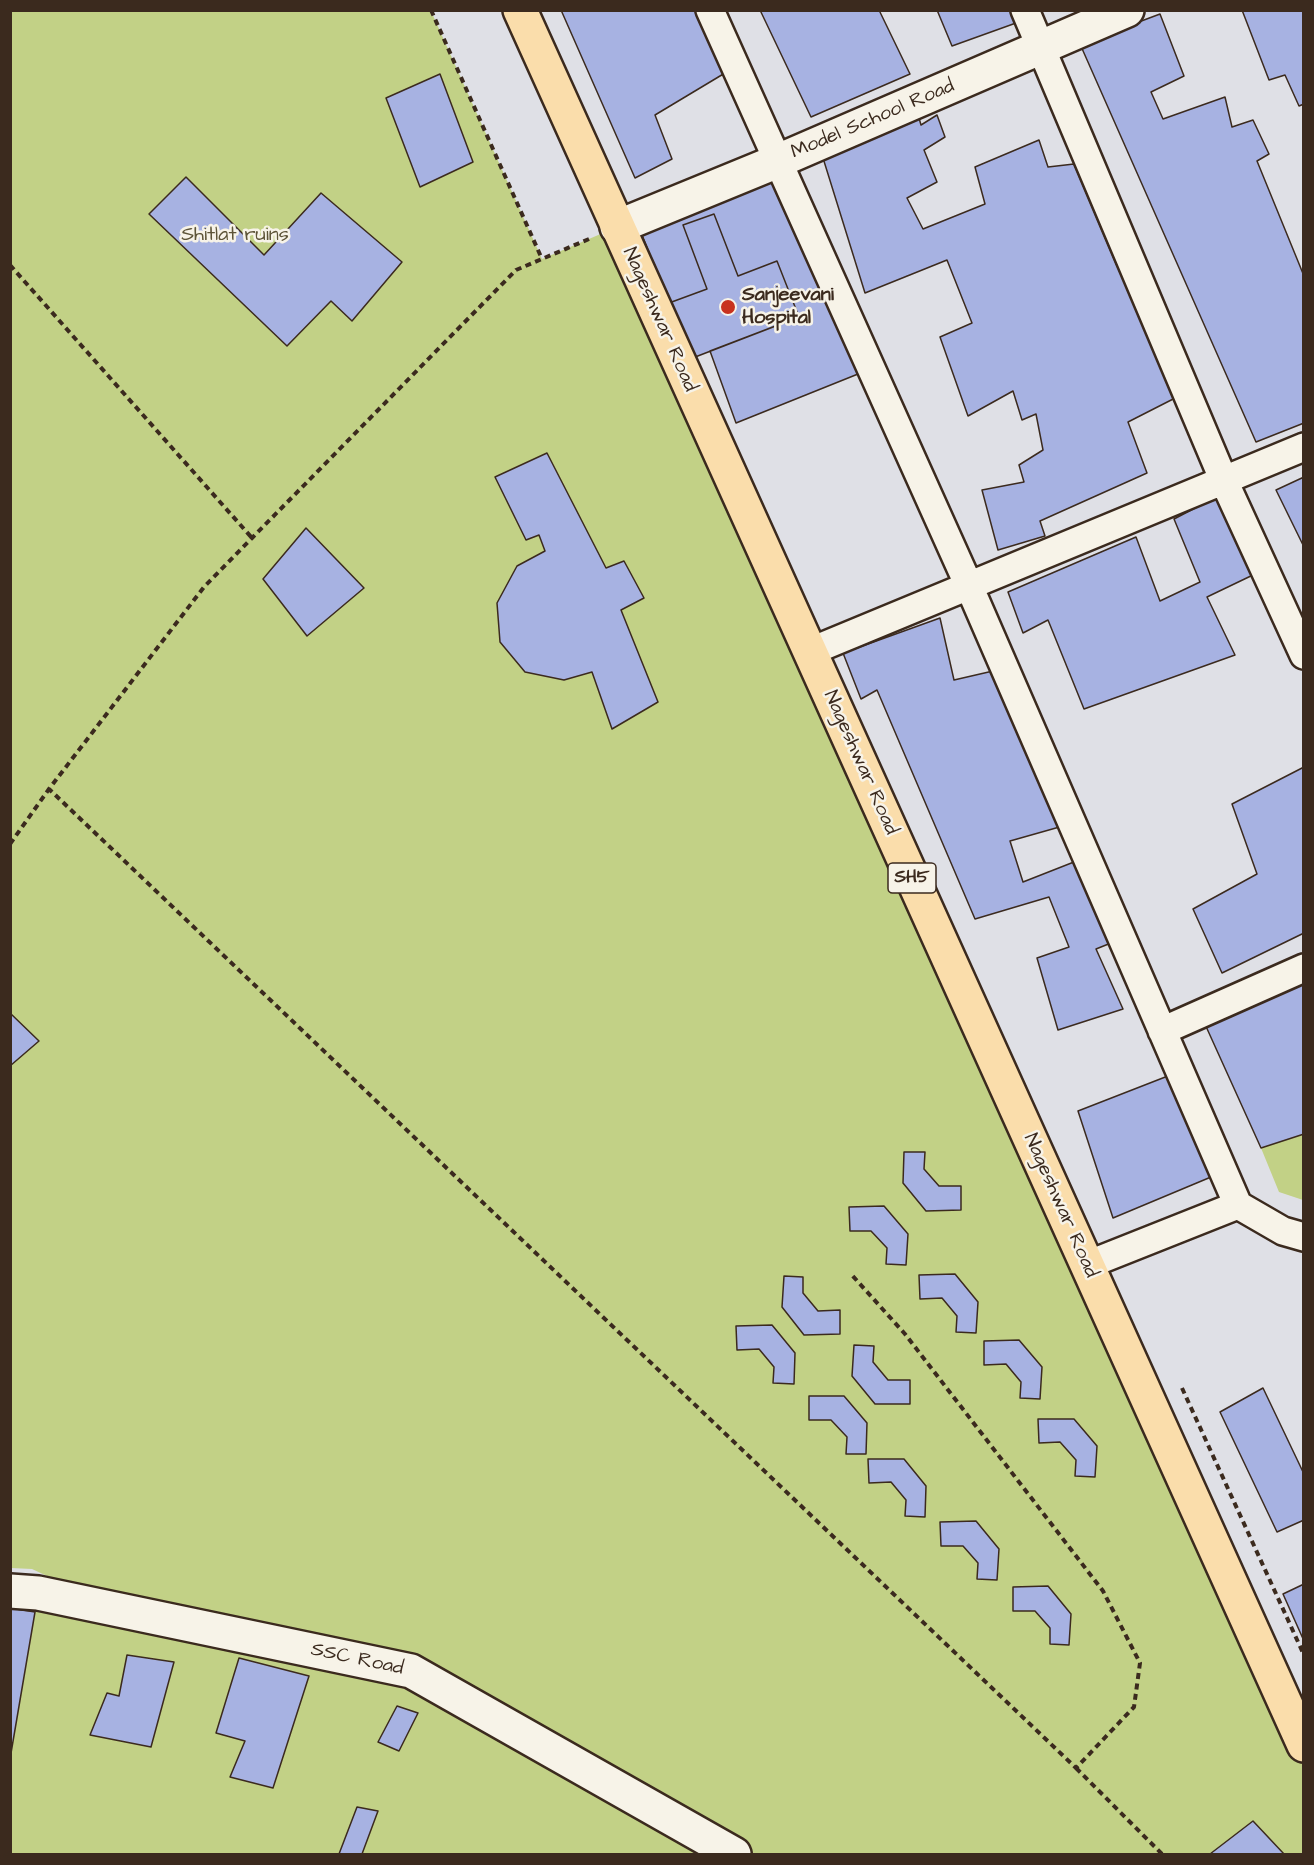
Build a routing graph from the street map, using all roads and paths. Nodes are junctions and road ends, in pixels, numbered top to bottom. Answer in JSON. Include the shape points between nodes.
{"nodes":[{"id":1,"x":431,"y":10,"type":"edge"},
{"id":2,"x":520,"y":10,"type":"edge"},
{"id":3,"x":710,"y":10,"type":"edge"},
{"id":4,"x":1025,"y":10,"type":"edge"},
{"id":5,"x":1127,"y":10,"type":"edge"},
{"id":6,"x":1042,"y":47,"type":"junction"},
{"id":7,"x":778,"y":161,"type":"junction"},
{"id":8,"x":617,"y":227,"type":"junction"},
{"id":9,"x":542,"y":259,"type":"junction"},
{"id":10,"x":10,"y":265,"type":"edge"},
{"id":11,"x":1304,"y":447,"type":"edge"},
{"id":12,"x":1224,"y":481,"type":"junction"},
{"id":13,"x":252,"y":538,"type":"junction"},
{"id":14,"x":969,"y":586,"type":"junction"},
{"id":15,"x":809,"y":652,"type":"junction"},
{"id":16,"x":1304,"y":655,"type":"edge"},
{"id":17,"x":49,"y":789,"type":"junction"},
{"id":18,"x":10,"y":844,"type":"edge"},
{"id":19,"x":1304,"y":968,"type":"edge"},
{"id":20,"x":1162,"y":1031,"type":"junction"},
{"id":21,"x":1238,"y":1205,"type":"junction"},
{"id":22,"x":1304,"y":1237,"type":"edge"},
{"id":23,"x":1087,"y":1265,"type":"junction"},
{"id":24,"x":851,"y":1274,"type":"dead end"},
{"id":25,"x":10,"y":1591,"type":"edge"},
{"id":26,"x":1302,"y":1738,"type":"edge"},
{"id":27,"x":1076,"y":1768,"type":"junction"},
{"id":28,"x":734,"y":1854,"type":"edge"},
{"id":29,"x":1162,"y":1854,"type":"edge"}],
"edges":[{"from":1,"to":9,"type":"path"},
{"from":2,"to":8,"type":"main road","name":"Nageshwar Road","number":"SH5"},
{"from":3,"to":7,"type":"street"},
{"from":4,"to":6,"type":"street"},
{"from":5,"to":6,"type":"street","name":"Model School Road"},
{"from":6,"to":7,"type":"street","name":"Model School Road"},
{"from":6,"to":12,"type":"street"},
{"from":7,"to":8,"type":"street","name":"Model School Road"},
{"from":7,"to":14,"type":"street"},
{"from":8,"to":9,"type":"path"},
{"from":8,"to":15,"type":"main road","name":"Nageshwar Road","number":"SH5"},
{"from":9,"to":13,"type":"path","via":[[516,270]]},
{"from":10,"to":13,"type":"path"},
{"from":11,"to":12,"type":"street"},
{"from":12,"to":14,"type":"street"},
{"from":12,"to":16,"type":"street"},
{"from":13,"to":17,"type":"path","via":[[204,587]]},
{"from":14,"to":15,"type":"street"},
{"from":14,"to":20,"type":"street"},
{"from":15,"to":23,"type":"main road","name":"Nageshwar Road","number":"SH5"},
{"from":17,"to":18,"type":"path"},
{"from":17,"to":27,"type":"path"},
{"from":19,"to":20,"type":"street"},
{"from":20,"to":21,"type":"street"},
{"from":21,"to":22,"type":"street","via":[[1282,1231]]},
{"from":21,"to":23,"type":"street"},
{"from":23,"to":26,"type":"main road","name":"Nageshwar Road","number":"SH5"},
{"from":24,"to":27,"type":"path","via":[[905,1334],[1103,1591],[1140,1663],[1134,1707]]},
{"from":25,"to":28,"type":"street","name":"SSC Road","via":[[38,1593],[411,1671]]},
{"from":27,"to":29,"type":"path"}]}
